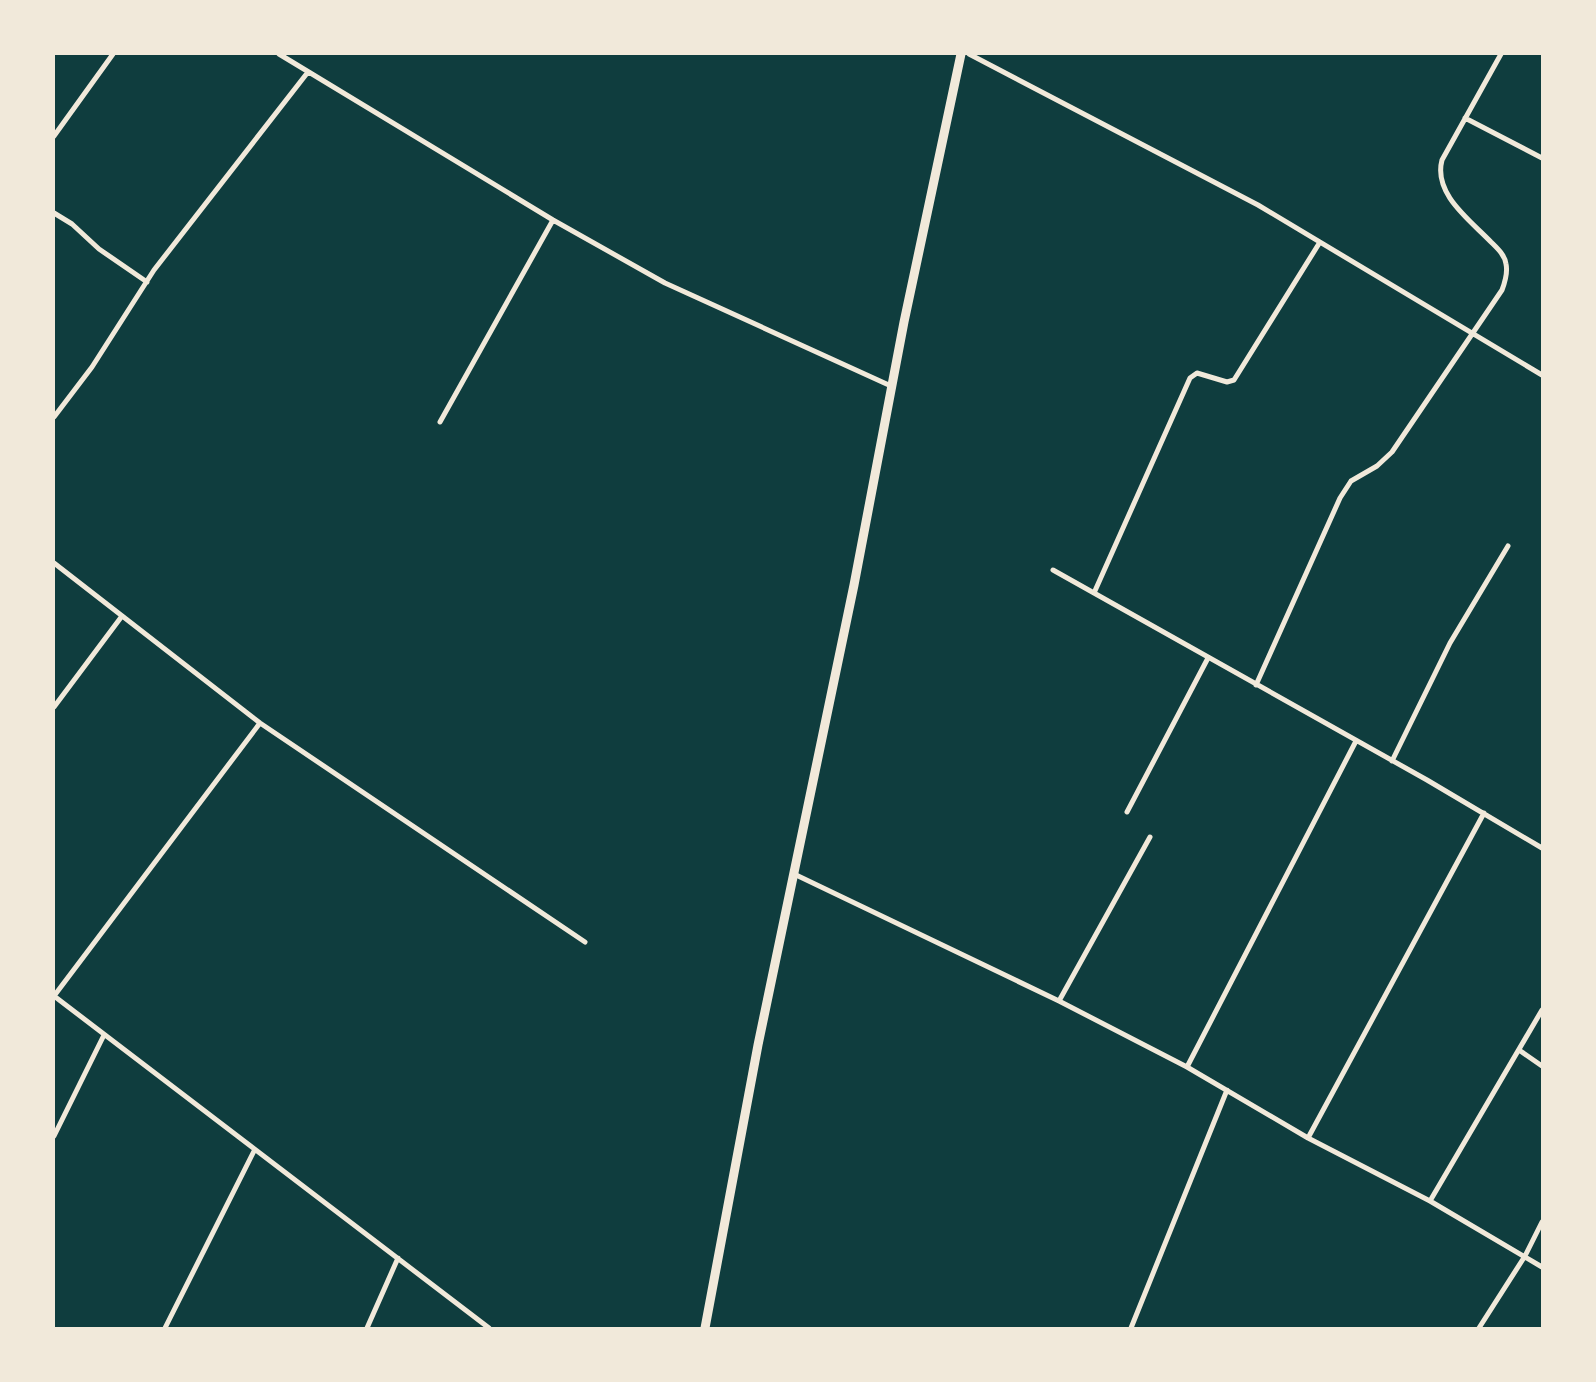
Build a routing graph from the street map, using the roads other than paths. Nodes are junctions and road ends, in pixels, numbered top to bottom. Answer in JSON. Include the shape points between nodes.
{"nodes":[{"id":1,"x":113,"y":54,"type":"edge"},
{"id":2,"x":279,"y":54,"type":"edge"},
{"id":3,"x":962,"y":54,"type":"edge"},
{"id":4,"x":969,"y":54,"type":"edge"},
{"id":5,"x":1501,"y":54,"type":"edge"},
{"id":6,"x":308,"y":72,"type":"junction"},
{"id":7,"x":1465,"y":118,"type":"junction"},
{"id":8,"x":54,"y":136,"type":"edge"},
{"id":9,"x":1542,"y":158,"type":"edge"},
{"id":10,"x":54,"y":213,"type":"edge"},
{"id":11,"x":553,"y":220,"type":"junction"},
{"id":12,"x":1320,"y":242,"type":"junction"},
{"id":13,"x":147,"y":282,"type":"junction"},
{"id":14,"x":1471,"y":333,"type":"junction"},
{"id":15,"x":1542,"y":375,"type":"edge"},
{"id":16,"x":891,"y":386,"type":"junction"},
{"id":17,"x":54,"y":417,"type":"edge"},
{"id":18,"x":440,"y":422,"type":"dead end"},
{"id":19,"x":1508,"y":546,"type":"dead end"},
{"id":20,"x":54,"y":563,"type":"edge"},
{"id":21,"x":1053,"y":570,"type":"dead end"},
{"id":22,"x":1094,"y":593,"type":"junction"},
{"id":23,"x":122,"y":616,"type":"junction"},
{"id":24,"x":1208,"y":658,"type":"junction"},
{"id":25,"x":1256,"y":685,"type":"junction"},
{"id":26,"x":54,"y":707,"type":"edge"},
{"id":27,"x":260,"y":723,"type":"junction"},
{"id":28,"x":1356,"y":741,"type":"junction"},
{"id":29,"x":1392,"y":761,"type":"junction"},
{"id":30,"x":1127,"y":812,"type":"dead end"},
{"id":31,"x":1484,"y":813,"type":"junction"},
{"id":32,"x":1150,"y":837,"type":"dead end"},
{"id":33,"x":1542,"y":848,"type":"edge"},
{"id":34,"x":794,"y":874,"type":"junction"},
{"id":35,"x":585,"y":942,"type":"dead end"},
{"id":36,"x":54,"y":996,"type":"edge"},
{"id":37,"x":1059,"y":1001,"type":"junction"},
{"id":38,"x":1542,"y":1010,"type":"edge"},
{"id":39,"x":104,"y":1035,"type":"junction"},
{"id":40,"x":1519,"y":1050,"type":"junction"},
{"id":41,"x":1542,"y":1066,"type":"edge"},
{"id":42,"x":1187,"y":1067,"type":"junction"},
{"id":43,"x":1227,"y":1090,"type":"junction"},
{"id":44,"x":54,"y":1136,"type":"edge"},
{"id":45,"x":1308,"y":1138,"type":"junction"},
{"id":46,"x":254,"y":1151,"type":"junction"},
{"id":47,"x":1430,"y":1201,"type":"junction"},
{"id":48,"x":1542,"y":1222,"type":"edge"},
{"id":49,"x":1525,"y":1256,"type":"junction"},
{"id":50,"x":398,"y":1258,"type":"junction"},
{"id":51,"x":1542,"y":1267,"type":"edge"},
{"id":52,"x":165,"y":1328,"type":"edge"},
{"id":53,"x":367,"y":1328,"type":"edge"},
{"id":54,"x":489,"y":1328,"type":"edge"},
{"id":55,"x":705,"y":1328,"type":"edge"},
{"id":56,"x":1132,"y":1328,"type":"edge"},
{"id":57,"x":1479,"y":1328,"type":"edge"}],
"edges":[{"from":1,"to":8,"type":"street"},
{"from":2,"to":6,"type":"street"},
{"from":3,"to":16,"type":"street"},
{"from":4,"to":12,"type":"street","via":[[1258,205]]},
{"from":5,"to":7,"type":"street"},
{"from":6,"to":11,"type":"street"},
{"from":6,"to":13,"type":"street"},
{"from":7,"to":9,"type":"street"},
{"from":7,"to":14,"type":"street","via":[[1442,160],[1439,172],[1454,203],[1501,252],[1506,263],[1502,290]]},
{"from":10,"to":13,"type":"street","via":[[72,224],[98,249]]},
{"from":11,"to":16,"type":"street","via":[[665,283]]},
{"from":11,"to":18,"type":"street"},
{"from":12,"to":14,"type":"street"},
{"from":12,"to":22,"type":"street","via":[[1234,380],[1227,382],[1197,373],[1190,378]]},
{"from":13,"to":17,"type":"street","via":[[92,368]]},
{"from":14,"to":15,"type":"street"},
{"from":14,"to":25,"type":"street","via":[[1392,452],[1377,466],[1351,481],[1340,498]]},
{"from":16,"to":34,"type":"street","via":[[854,585]]},
{"from":19,"to":29,"type":"street","via":[[1450,643]]},
{"from":20,"to":23,"type":"street"},
{"from":21,"to":22,"type":"street"},
{"from":22,"to":24,"type":"street"},
{"from":23,"to":26,"type":"street"},
{"from":23,"to":27,"type":"street"},
{"from":24,"to":25,"type":"street"},
{"from":24,"to":30,"type":"street"},
{"from":25,"to":28,"type":"street"},
{"from":27,"to":35,"type":"street"},
{"from":27,"to":36,"type":"street"},
{"from":28,"to":29,"type":"street"},
{"from":28,"to":42,"type":"street"},
{"from":29,"to":31,"type":"street"},
{"from":31,"to":33,"type":"street"},
{"from":31,"to":45,"type":"street"},
{"from":32,"to":37,"type":"street"},
{"from":34,"to":37,"type":"street"},
{"from":34,"to":55,"type":"street","via":[[758,1044]]},
{"from":36,"to":39,"type":"street"},
{"from":37,"to":42,"type":"street"},
{"from":38,"to":40,"type":"street"},
{"from":39,"to":44,"type":"street"},
{"from":39,"to":46,"type":"street"},
{"from":40,"to":41,"type":"street"},
{"from":40,"to":47,"type":"street"},
{"from":42,"to":43,"type":"street"},
{"from":43,"to":45,"type":"street"},
{"from":43,"to":56,"type":"street"},
{"from":45,"to":47,"type":"street"},
{"from":46,"to":50,"type":"street"},
{"from":46,"to":52,"type":"street"},
{"from":47,"to":49,"type":"street"},
{"from":48,"to":49,"type":"street"},
{"from":49,"to":51,"type":"street"},
{"from":49,"to":57,"type":"street"},
{"from":50,"to":53,"type":"street"},
{"from":50,"to":54,"type":"street"}]}
